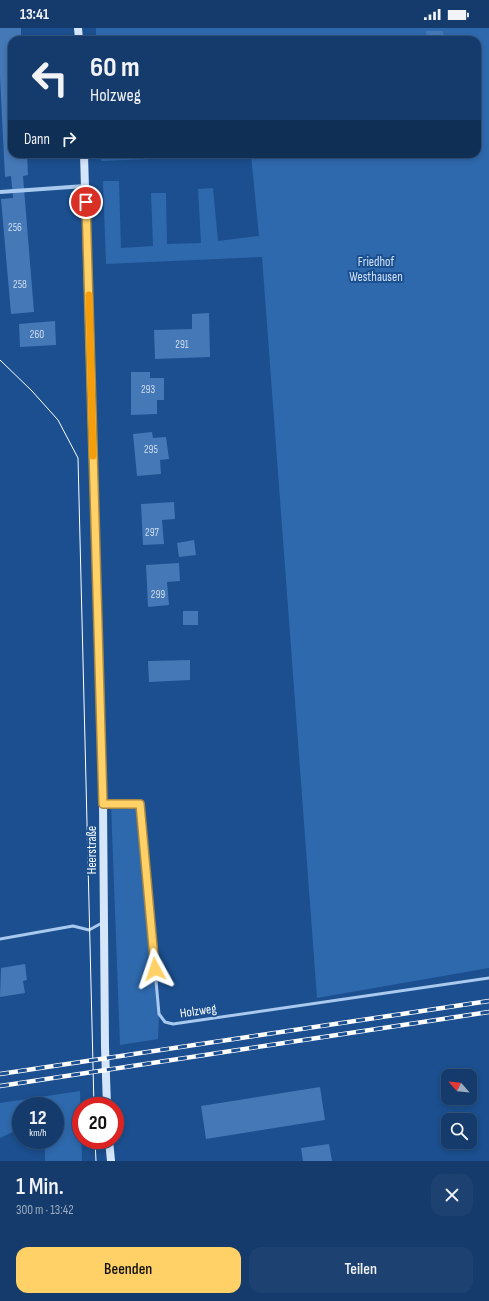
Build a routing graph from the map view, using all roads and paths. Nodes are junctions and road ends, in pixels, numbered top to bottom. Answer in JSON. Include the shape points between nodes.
{"nodes":[{"id":1,"x":84,"y":158,"type":"edge"},
{"id":2,"x":86,"y":186,"type":"junction"},
{"id":3,"x":0,"y":192,"type":"edge"},
{"id":4,"x":103,"y":804,"type":"junction"},
{"id":5,"x":104,"y":922,"type":"junction"},
{"id":6,"x":0,"y":939,"type":"edge"},
{"id":7,"x":489,"y":978,"type":"edge"},
{"id":8,"x":108,"y":1097,"type":"edge"},
{"id":9,"x":110,"y":1149,"type":"edge"},
{"id":10,"x":111,"y":1161,"type":"edge"}],
"edges":[{"from":1,"to":2,"type":"main road","name":"Heerstraße"},
{"from":2,"to":3,"type":"street"},
{"from":2,"to":4,"type":"main road","name":"Heerstraße"},
{"from":4,"to":5,"type":"main road","name":"Heerstraße"},
{"from":4,"to":7,"type":"lane","name":"Holzweg","via":[[140,804],[160,1014],[165,1022],[174,1024]]},
{"from":5,"to":6,"type":"lane","via":[[90,930],[73,926]]},
{"from":5,"to":8,"type":"main road","name":"Heerstraße"},
{"from":9,"to":10,"type":"main road"}]}
